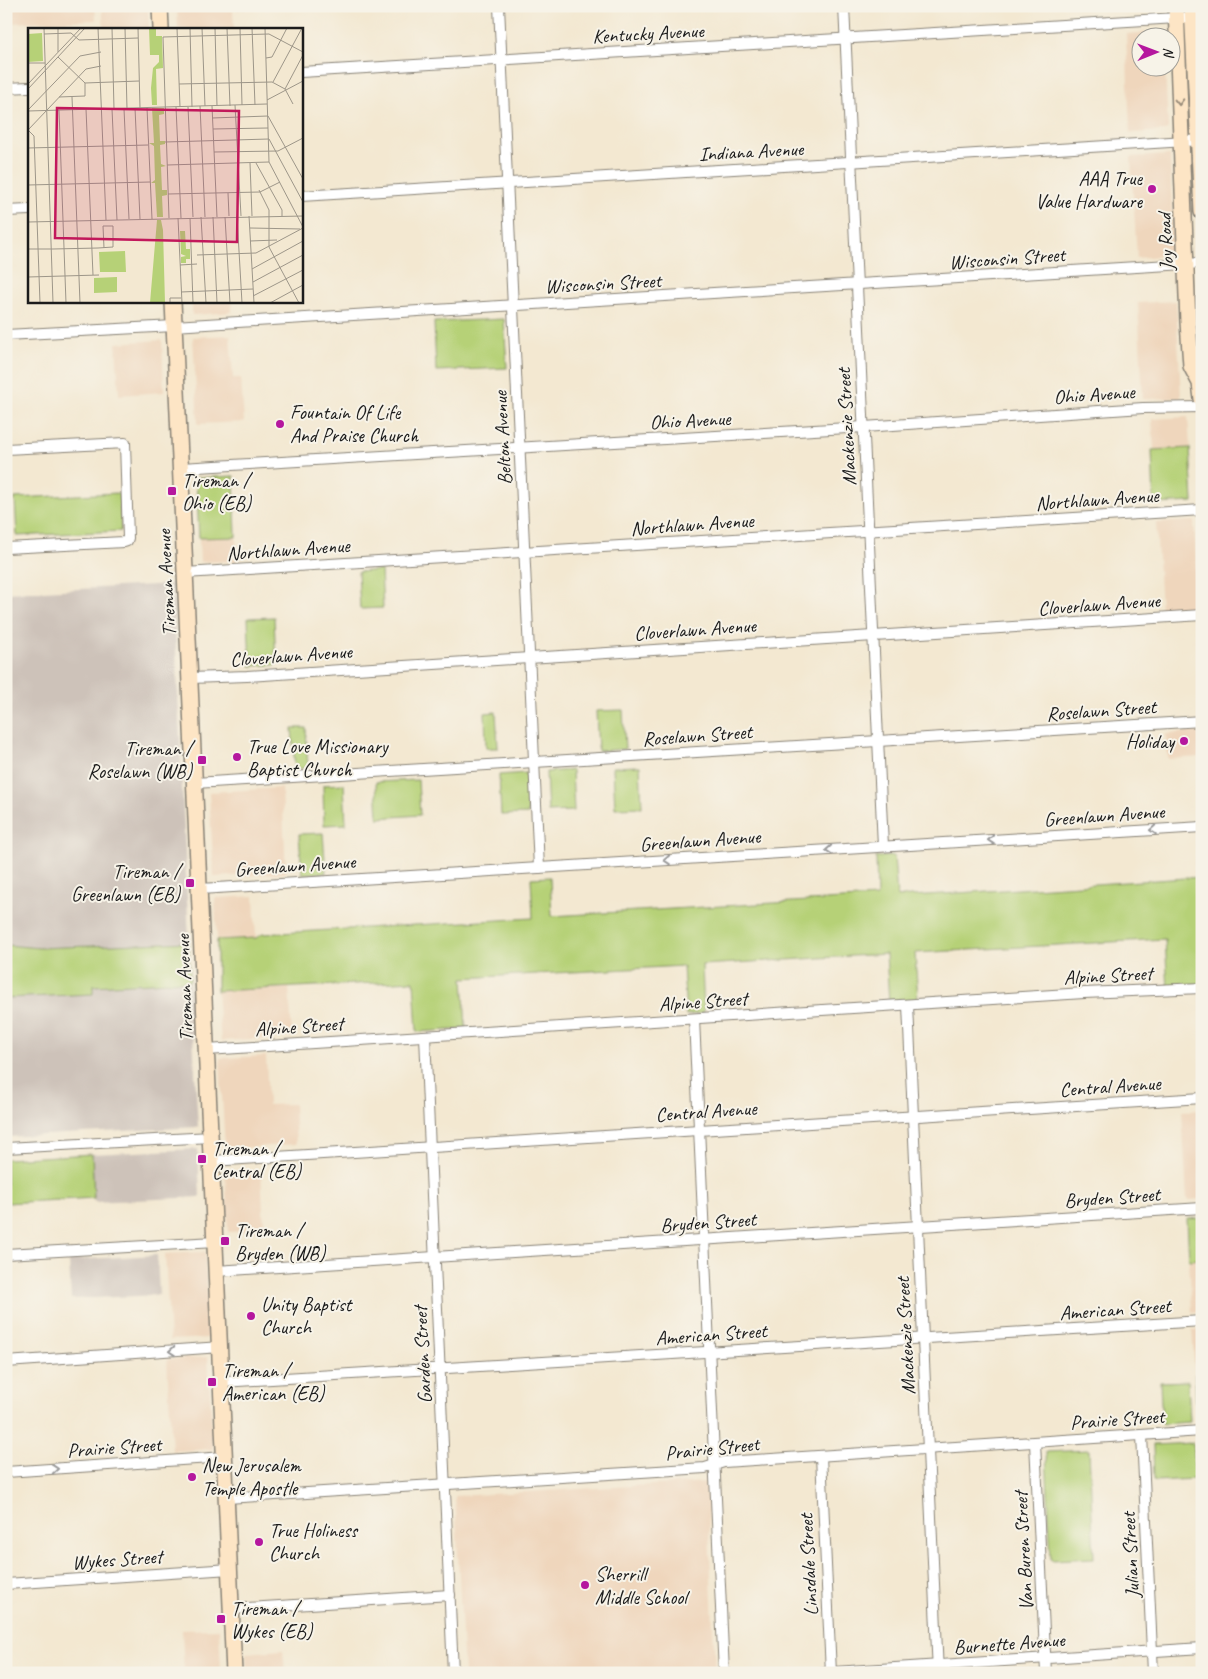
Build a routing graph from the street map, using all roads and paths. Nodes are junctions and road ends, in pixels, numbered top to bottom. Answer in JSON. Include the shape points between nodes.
{"nodes":[{"id":1,"x":160,"y":6,"type":"edge"},
{"id":2,"x":499,"y":6,"type":"edge"},
{"id":3,"x":844,"y":6,"type":"edge"},
{"id":4,"x":1176,"y":12,"type":"edge"},
{"id":5,"x":1193,"y":12,"type":"edge"},
{"id":6,"x":161,"y":28,"type":"edge"},
{"id":7,"x":846,"y":39,"type":"junction"},
{"id":8,"x":502,"y":60,"type":"junction"},
{"id":9,"x":302,"y":72,"type":"edge"},
{"id":10,"x":28,"y":87,"type":"edge"},
{"id":11,"x":6,"y":88,"type":"edge"},
{"id":12,"x":1200,"y":140,"type":"edge"},
{"id":13,"x":1180,"y":141,"type":"junction"},
{"id":14,"x":851,"y":163,"type":"junction"},
{"id":15,"x":507,"y":183,"type":"junction"},
{"id":16,"x":302,"y":196,"type":"edge"},
{"id":17,"x":28,"y":210,"type":"edge"},
{"id":18,"x":6,"y":211,"type":"edge"},
{"id":19,"x":1202,"y":212,"type":"edge"},
{"id":20,"x":1202,"y":263,"type":"edge"},
{"id":21,"x":1186,"y":264,"type":"junction"},
{"id":22,"x":857,"y":286,"type":"junction"},
{"id":23,"x":173,"y":302,"type":"edge"},
{"id":24,"x":513,"y":306,"type":"junction"},
{"id":25,"x":174,"y":326,"type":"junction"},
{"id":26,"x":6,"y":335,"type":"edge"},
{"id":27,"x":1201,"y":381,"type":"edge"},
{"id":28,"x":1202,"y":399,"type":"edge"},
{"id":29,"x":1202,"y":407,"type":"edge"},
{"id":30,"x":864,"y":427,"type":"junction"},
{"id":31,"x":519,"y":448,"type":"junction"},
{"id":32,"x":6,"y":449,"type":"edge"},
{"id":33,"x":181,"y":468,"type":"junction"},
{"id":34,"x":1202,"y":510,"type":"edge"},
{"id":35,"x":869,"y":530,"type":"junction"},
{"id":36,"x":6,"y":548,"type":"edge"},
{"id":37,"x":525,"y":551,"type":"junction"},
{"id":38,"x":185,"y":573,"type":"junction"},
{"id":39,"x":1202,"y":615,"type":"edge"},
{"id":40,"x":874,"y":636,"type":"junction"},
{"id":41,"x":530,"y":657,"type":"junction"},
{"id":42,"x":190,"y":678,"type":"junction"},
{"id":43,"x":1202,"y":721,"type":"edge"},
{"id":44,"x":879,"y":741,"type":"junction"},
{"id":45,"x":534,"y":762,"type":"junction"},
{"id":46,"x":195,"y":783,"type":"junction"},
{"id":47,"x":1202,"y":827,"type":"edge"},
{"id":48,"x":883,"y":846,"type":"junction"},
{"id":49,"x":539,"y":868,"type":"junction"},
{"id":50,"x":200,"y":889,"type":"junction"},
{"id":51,"x":1202,"y":988,"type":"edge"},
{"id":52,"x":908,"y":1005,"type":"junction"},
{"id":53,"x":694,"y":1019,"type":"junction"},
{"id":54,"x":425,"y":1036,"type":"junction"},
{"id":55,"x":207,"y":1050,"type":"junction"},
{"id":56,"x":1202,"y":1098,"type":"edge"},
{"id":57,"x":913,"y":1116,"type":"junction"},
{"id":58,"x":699,"y":1129,"type":"junction"},
{"id":59,"x":211,"y":1137,"type":"junction"},
{"id":60,"x":430,"y":1147,"type":"junction"},
{"id":61,"x":6,"y":1148,"type":"edge"},
{"id":62,"x":212,"y":1161,"type":"junction"},
{"id":63,"x":1202,"y":1208,"type":"edge"},
{"id":64,"x":918,"y":1226,"type":"junction"},
{"id":65,"x":704,"y":1240,"type":"junction"},
{"id":66,"x":215,"y":1242,"type":"junction"},
{"id":67,"x":6,"y":1254,"type":"edge"},
{"id":68,"x":435,"y":1258,"type":"junction"},
{"id":69,"x":216,"y":1271,"type":"junction"},
{"id":70,"x":1202,"y":1321,"type":"edge"},
{"id":71,"x":923,"y":1338,"type":"junction"},
{"id":72,"x":220,"y":1348,"type":"junction"},
{"id":73,"x":709,"y":1351,"type":"junction"},
{"id":74,"x":6,"y":1362,"type":"edge"},
{"id":75,"x":440,"y":1368,"type":"junction"},
{"id":76,"x":222,"y":1382,"type":"junction"},
{"id":77,"x":1202,"y":1432,"type":"edge"},
{"id":78,"x":1142,"y":1435,"type":"junction"},
{"id":79,"x":1035,"y":1442,"type":"junction"},
{"id":80,"x":928,"y":1449,"type":"junction"},
{"id":81,"x":821,"y":1456,"type":"junction"},
{"id":82,"x":225,"y":1457,"type":"junction"},
{"id":83,"x":714,"y":1465,"type":"junction"},
{"id":84,"x":6,"y":1472,"type":"edge"},
{"id":85,"x":445,"y":1484,"type":"junction"},
{"id":86,"x":227,"y":1498,"type":"junction"},
{"id":87,"x":230,"y":1568,"type":"junction"},
{"id":88,"x":6,"y":1584,"type":"edge"},
{"id":89,"x":450,"y":1595,"type":"junction"},
{"id":90,"x":232,"y":1609,"type":"junction"},
{"id":91,"x":1202,"y":1648,"type":"edge"},
{"id":92,"x":1152,"y":1651,"type":"junction"},
{"id":93,"x":1045,"y":1658,"type":"junction"},
{"id":94,"x":938,"y":1669,"type":"edge"},
{"id":95,"x":831,"y":1672,"type":"edge"},
{"id":96,"x":234,"y":1673,"type":"edge"},
{"id":97,"x":454,"y":1673,"type":"edge"},
{"id":98,"x":724,"y":1673,"type":"edge"},
{"id":99,"x":819,"y":1673,"type":"edge"},
{"id":100,"x":1046,"y":1673,"type":"edge"},
{"id":101,"x":1153,"y":1673,"type":"edge"}],
"edges":[{"from":1,"to":6,"type":"street"},
{"from":2,"to":8,"type":"street","name":"Belton Avenue"},
{"from":3,"to":7,"type":"street","name":"Mackenzie Street"},
{"from":4,"to":5,"type":"street","name":"Kentucky Avenue"},
{"from":4,"to":7,"type":"street","name":"Kentucky Avenue"},
{"from":4,"to":13,"type":"street","name":"Joy Road","one_way":true},
{"from":5,"to":12,"type":"street","name":"Joy Road"},
{"from":7,"to":8,"type":"street","name":"Kentucky Avenue"},
{"from":7,"to":14,"type":"street","name":"Mackenzie Street"},
{"from":8,"to":9,"type":"street","name":"Kentucky Avenue"},
{"from":8,"to":15,"type":"street","name":"Belton Avenue"},
{"from":10,"to":11,"type":"street"},
{"from":12,"to":13,"type":"street","name":"Indiana Avenue"},
{"from":12,"to":19,"type":"street","name":"Joy Road"},
{"from":13,"to":14,"type":"street","name":"Indiana Avenue"},
{"from":13,"to":21,"type":"street","name":"Joy Road"},
{"from":14,"to":15,"type":"street","name":"Indiana Avenue"},
{"from":14,"to":22,"type":"street","name":"Mackenzie Street"},
{"from":15,"to":16,"type":"street","name":"Indiana Avenue"},
{"from":15,"to":24,"type":"street","name":"Belton Avenue"},
{"from":17,"to":18,"type":"street"},
{"from":20,"to":21,"type":"street","name":"Wisconsin Street"},
{"from":21,"to":22,"type":"street","name":"Wisconsin Street"},
{"from":21,"to":27,"type":"street","name":"Joy Road","via":[[1191,366]]},
{"from":22,"to":24,"type":"street","name":"Wisconsin Street"},
{"from":22,"to":30,"type":"street","name":"Mackenzie Street"},
{"from":23,"to":25,"type":"street","name":"Tireman Avenue"},
{"from":24,"to":25,"type":"street","name":"Wisconsin Street"},
{"from":24,"to":31,"type":"street","name":"Belton Avenue"},
{"from":25,"to":26,"type":"street","name":"Wisconsin Street"},
{"from":25,"to":33,"type":"street","name":"Tireman Avenue"},
{"from":27,"to":28,"type":"street","name":"Joy Road"},
{"from":29,"to":30,"type":"street","name":"Ohio Avenue","via":[[1140,408]]},
{"from":30,"to":31,"type":"street","name":"Ohio Avenue"},
{"from":30,"to":35,"type":"street","name":"Mackenzie Street"},
{"from":31,"to":33,"type":"street","name":"Ohio Avenue"},
{"from":31,"to":37,"type":"street","name":"Belton Avenue"},
{"from":32,"to":36,"type":"street","via":[[125,444],[128,538],[124,542]]},
{"from":33,"to":38,"type":"street","name":"Tireman Avenue"},
{"from":34,"to":35,"type":"street","name":"Northlawn Avenue"},
{"from":35,"to":37,"type":"street","name":"Northlawn Avenue"},
{"from":35,"to":40,"type":"street","name":"Mackenzie Street"},
{"from":37,"to":38,"type":"street","name":"Northlawn Avenue"},
{"from":37,"to":41,"type":"street","name":"Belton Avenue"},
{"from":38,"to":42,"type":"street","name":"Tireman Avenue"},
{"from":39,"to":40,"type":"street","name":"Cloverlawn Avenue"},
{"from":40,"to":41,"type":"street","name":"Cloverlawn Avenue"},
{"from":40,"to":44,"type":"street","name":"Mackenzie Street"},
{"from":41,"to":42,"type":"street","name":"Cloverlawn Avenue"},
{"from":41,"to":45,"type":"street","name":"Belton Avenue"},
{"from":42,"to":46,"type":"street","name":"Tireman Avenue"},
{"from":43,"to":44,"type":"street","name":"Roselawn Street"},
{"from":44,"to":45,"type":"street","name":"Roselawn Street"},
{"from":44,"to":48,"type":"street","name":"Mackenzie Street"},
{"from":45,"to":46,"type":"street","name":"Roselawn Street"},
{"from":45,"to":49,"type":"street","name":"Belton Avenue"},
{"from":46,"to":50,"type":"street","name":"Tireman Avenue"},
{"from":47,"to":48,"type":"street","name":"Greenlawn Avenue","one_way":true},
{"from":48,"to":49,"type":"street","name":"Greenlawn Avenue","one_way":true},
{"from":49,"to":50,"type":"street","name":"Greenlawn Avenue"},
{"from":50,"to":55,"type":"street","name":"Tireman Avenue"},
{"from":51,"to":52,"type":"street","name":"Alpine Street"},
{"from":52,"to":53,"type":"street","name":"Alpine Street"},
{"from":52,"to":57,"type":"street","name":"Mackenzie Street"},
{"from":53,"to":54,"type":"street","name":"Alpine Street"},
{"from":53,"to":58,"type":"street"},
{"from":54,"to":55,"type":"street","name":"Alpine Street"},
{"from":54,"to":60,"type":"street","name":"Garden Street"},
{"from":55,"to":59,"type":"street","name":"Tireman Avenue"},
{"from":56,"to":57,"type":"street","name":"Central Avenue"},
{"from":57,"to":58,"type":"street","name":"Central Avenue"},
{"from":57,"to":64,"type":"street","name":"Mackenzie Street"},
{"from":58,"to":60,"type":"street","name":"Central Avenue"},
{"from":58,"to":65,"type":"street"},
{"from":59,"to":61,"type":"street"},
{"from":59,"to":62,"type":"street","name":"Tireman Avenue"},
{"from":60,"to":62,"type":"street","name":"Central Avenue"},
{"from":60,"to":68,"type":"street","name":"Garden Street"},
{"from":62,"to":66,"type":"street","name":"Tireman Avenue"},
{"from":63,"to":64,"type":"street","name":"Bryden Street"},
{"from":64,"to":65,"type":"street","name":"Bryden Street"},
{"from":64,"to":71,"type":"street","name":"Mackenzie Street"},
{"from":65,"to":68,"type":"street","name":"Bryden Street"},
{"from":65,"to":73,"type":"street"},
{"from":66,"to":67,"type":"street"},
{"from":66,"to":69,"type":"street","name":"Tireman Avenue"},
{"from":68,"to":69,"type":"street","name":"Bryden Street"},
{"from":68,"to":75,"type":"street","name":"Garden Street"},
{"from":69,"to":72,"type":"street","name":"Tireman Avenue"},
{"from":70,"to":71,"type":"street","name":"American Street"},
{"from":71,"to":73,"type":"street","name":"American Street"},
{"from":71,"to":80,"type":"street","name":"Mackenzie Street"},
{"from":72,"to":74,"type":"street","one_way":true},
{"from":72,"to":76,"type":"street","name":"Tireman Avenue"},
{"from":73,"to":75,"type":"street","name":"American Street"},
{"from":73,"to":83,"type":"street"},
{"from":75,"to":76,"type":"street","name":"American Street"},
{"from":75,"to":85,"type":"street","name":"Garden Street"},
{"from":76,"to":82,"type":"street","name":"Tireman Avenue"},
{"from":77,"to":78,"type":"street","name":"Prairie Street"},
{"from":78,"to":79,"type":"street","name":"Prairie Street"},
{"from":78,"to":92,"type":"street","name":"Julian Street"},
{"from":79,"to":80,"type":"street","name":"Prairie Street"},
{"from":79,"to":93,"type":"street","name":"Van Buren Street"},
{"from":80,"to":81,"type":"street","name":"Prairie Street"},
{"from":80,"to":94,"type":"street","name":"Mackenzie Street"},
{"from":81,"to":83,"type":"street","name":"Prairie Street"},
{"from":81,"to":95,"type":"street","name":"Linsdale Street"},
{"from":84,"to":82,"type":"street","name":"Prairie Street","one_way":true},
{"from":82,"to":86,"type":"street","name":"Tireman Avenue"},
{"from":83,"to":85,"type":"street","name":"Prairie Street"},
{"from":83,"to":98,"type":"street"},
{"from":85,"to":86,"type":"street","name":"Prairie Street"},
{"from":85,"to":89,"type":"street","name":"Garden Street"},
{"from":86,"to":87,"type":"street","name":"Tireman Avenue"},
{"from":87,"to":88,"type":"street","name":"Wykes Street"},
{"from":87,"to":90,"type":"street","name":"Tireman Avenue"},
{"from":89,"to":90,"type":"street"},
{"from":89,"to":97,"type":"street","name":"Garden Street"},
{"from":90,"to":96,"type":"street","name":"Tireman Avenue"},
{"from":91,"to":92,"type":"street","name":"Burnette Avenue"},
{"from":92,"to":93,"type":"street","name":"Burnette Avenue"},
{"from":92,"to":101,"type":"street","name":"Julian Street"},
{"from":93,"to":94,"type":"street","name":"Burnette Avenue"},
{"from":93,"to":100,"type":"street","name":"Van Buren Street"},
{"from":94,"to":95,"type":"street","name":"Burnette Avenue"},
{"from":95,"to":99,"type":"street","name":"Burnette Avenue"}]}
